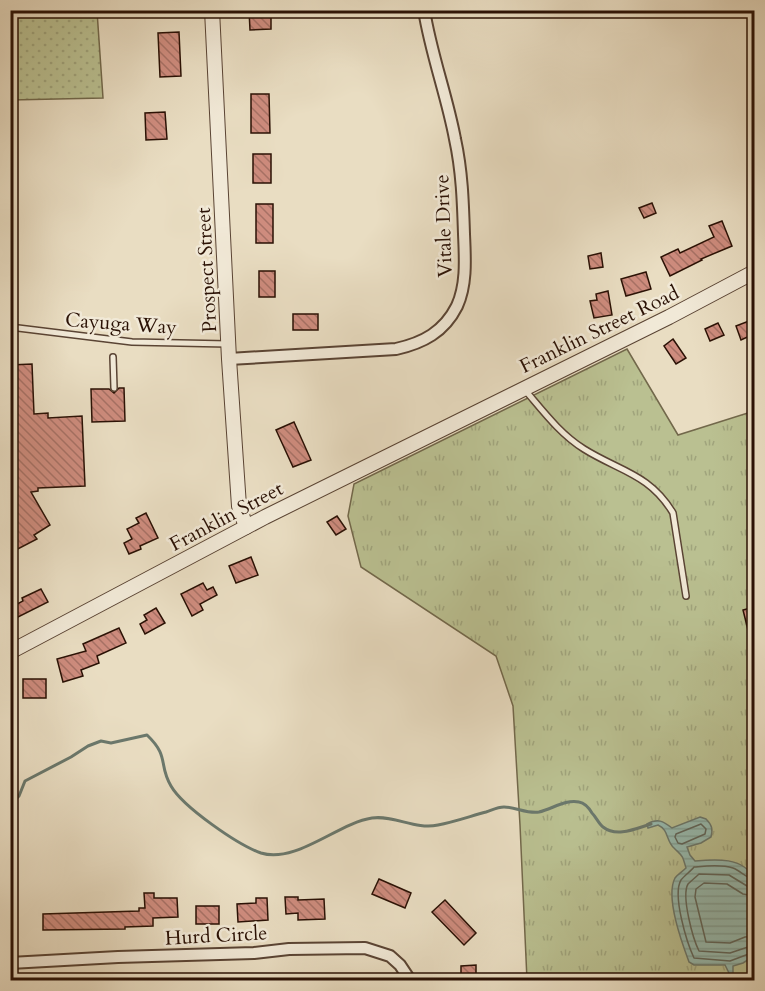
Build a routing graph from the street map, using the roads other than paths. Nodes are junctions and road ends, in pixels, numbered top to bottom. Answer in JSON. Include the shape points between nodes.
{"nodes":[{"id":1,"x":212,"y":10,"type":"edge"},
{"id":2,"x":424,"y":10,"type":"edge"},
{"id":3,"x":754,"y":272,"type":"edge"},
{"id":4,"x":10,"y":327,"type":"edge"},
{"id":5,"x":230,"y":344,"type":"junction"},
{"id":6,"x":113,"y":357,"type":"dead end"},
{"id":7,"x":229,"y":359,"type":"junction"},
{"id":8,"x":114,"y":388,"type":"dead end"},
{"id":9,"x":524,"y":389,"type":"junction"},
{"id":10,"x":461,"y":419,"type":"joint"},
{"id":11,"x":246,"y":527,"type":"junction"},
{"id":12,"x":686,"y":596,"type":"dead end"},
{"id":13,"x":10,"y":652,"type":"edge"},
{"id":14,"x":10,"y":963,"type":"edge"},
{"id":15,"x":410,"y":981,"type":"edge"}],
"edges":[{"from":1,"to":5,"type":"street","name":"Prospect Street"},
{"from":2,"to":7,"type":"street","name":"Vitale Drive","via":[[462,180],[465,257],[457,306],[433,336],[416,345]]},
{"from":3,"to":9,"type":"street","name":"Franklin Street Road"},
{"from":4,"to":5,"type":"lane","name":"Cayuga Way","via":[[132,342]]},
{"from":5,"to":7,"type":"street","name":"Prospect Street"},
{"from":6,"to":8,"type":"lane"},
{"from":7,"to":11,"type":"street","name":"Prospect Street","via":[[239,507]]},
{"from":9,"to":10,"type":"street","name":"Franklin Street Road"},
{"from":9,"to":12,"type":"lane","via":[[566,436],[592,454],[641,478],[666,502],[673,513]]},
{"from":10,"to":11,"type":"street","name":"Franklin Street"},
{"from":11,"to":13,"type":"street","name":"Franklin Street"},
{"from":14,"to":15,"type":"street","name":"Hurd Circle","via":[[365,948],[390,956]]}]}
